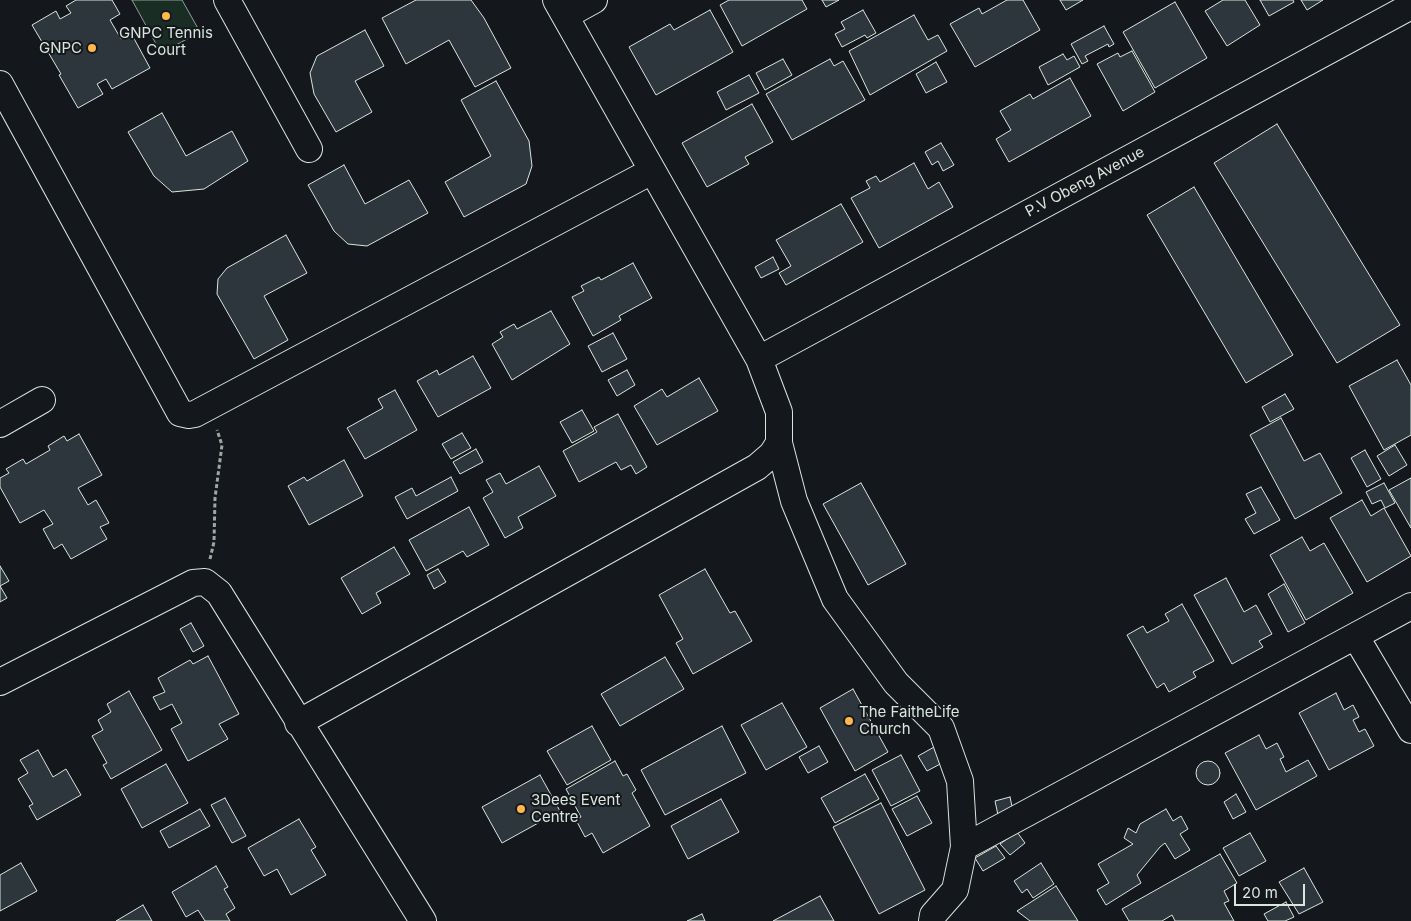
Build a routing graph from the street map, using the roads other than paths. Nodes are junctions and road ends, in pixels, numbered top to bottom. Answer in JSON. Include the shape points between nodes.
{"nodes":[{"id":1,"x":226,"y":0,"type":"edge"},
{"id":2,"x":594,"y":0,"type":"edge"},
{"id":3,"x":1411,"y":6,"type":"edge"},
{"id":4,"x":560,"y":8,"type":"edge"},
{"id":5,"x":0,"y":84,"type":"edge"},
{"id":6,"x":309,"y":149,"type":"dead end"},
{"id":7,"x":652,"y":171,"type":"junction"},
{"id":8,"x":759,"y":359,"type":"junction"},
{"id":9,"x":42,"y":400,"type":"dead end"},
{"id":10,"x":0,"y":424,"type":"edge"},
{"id":11,"x":779,"y":443,"type":"junction"},
{"id":12,"x":1411,"y":606,"type":"edge"},
{"id":13,"x":1356,"y":637,"type":"junction"},
{"id":14,"x":0,"y":682,"type":"edge"},
{"id":15,"x":298,"y":723,"type":"junction"},
{"id":16,"x":1411,"y":730,"type":"edge"},
{"id":17,"x":964,"y":847,"type":"junction"},
{"id":18,"x":415,"y":918,"type":"edge"},
{"id":19,"x":932,"y":921,"type":"edge"}],
"edges":[{"from":1,"to":6,"type":"street"},
{"from":2,"to":4,"type":"street"},
{"from":3,"to":8,"type":"street","name":"P.V Obeng Avenue"},
{"from":4,"to":7,"type":"street"},
{"from":5,"to":7,"type":"street","via":[[180,413],[195,414]]},
{"from":7,"to":8,"type":"street"},
{"from":8,"to":11,"type":"street","via":[[779,412]]},
{"from":9,"to":10,"type":"street"},
{"from":11,"to":15,"type":"street","via":[[757,467]]},
{"from":11,"to":17,"type":"street","via":[[794,501],[835,600],[896,683],[941,728],[960,780]]},
{"from":12,"to":13,"type":"street"},
{"from":13,"to":16,"type":"street"},
{"from":13,"to":17,"type":"street"},
{"from":14,"to":15,"type":"street","via":[[193,583],[205,582],[219,593]]},
{"from":15,"to":18,"type":"street"},
{"from":17,"to":19,"type":"street","via":[[955,890],[933,914]]}]}
